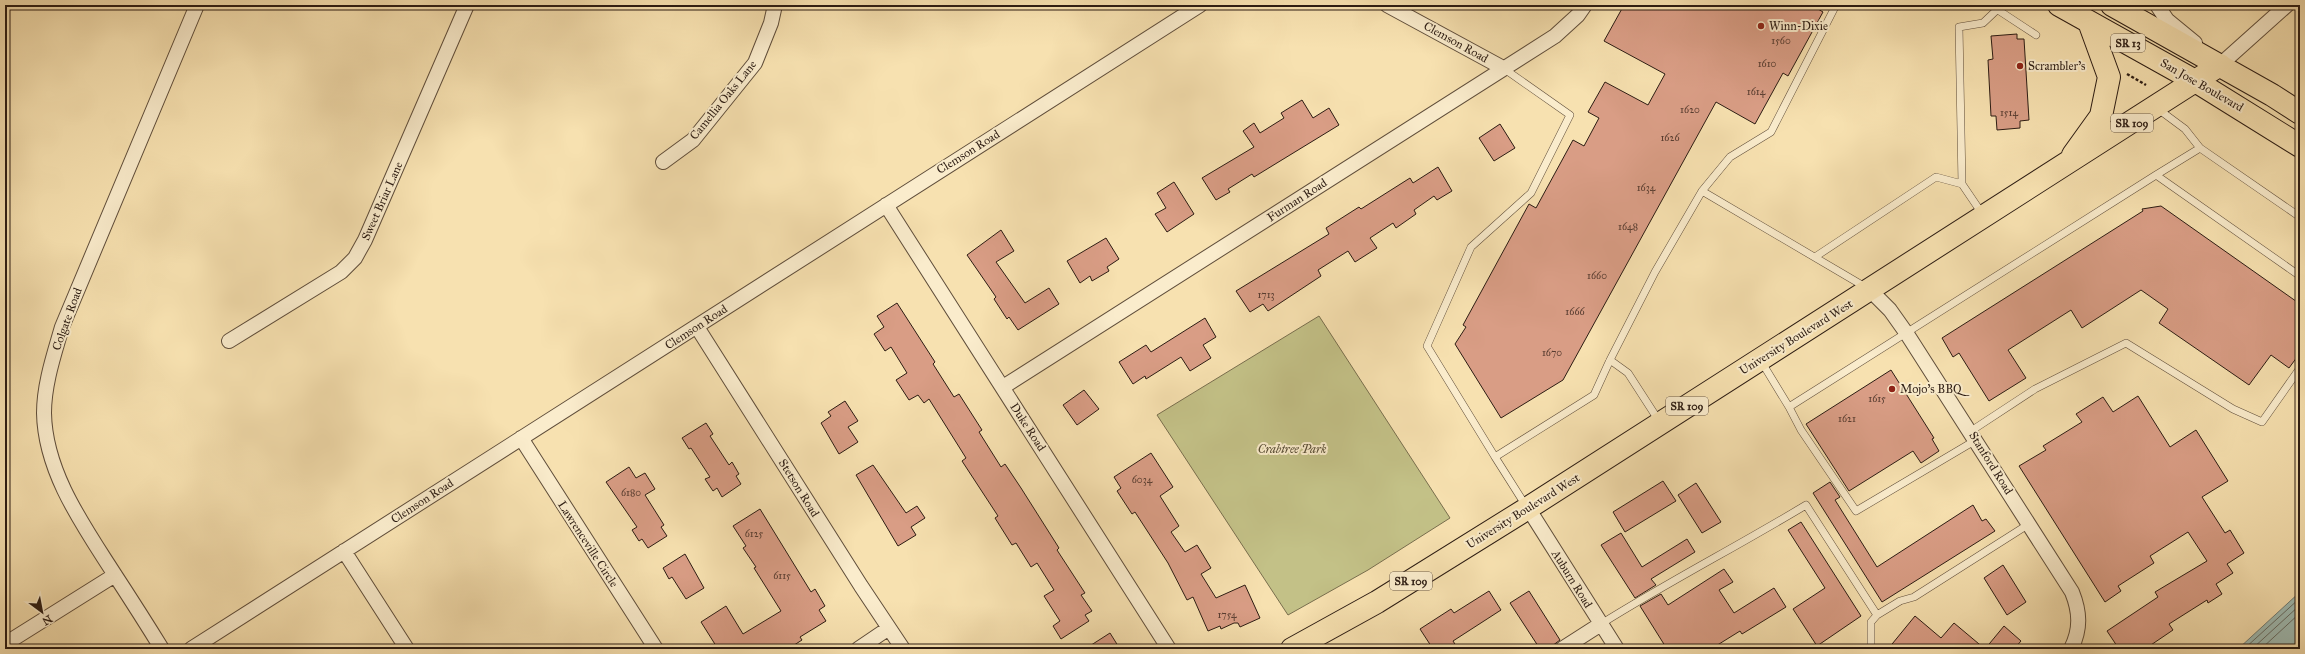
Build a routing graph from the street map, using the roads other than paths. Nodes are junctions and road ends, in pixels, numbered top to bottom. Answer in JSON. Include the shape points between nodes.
{"nodes":[{"id":1,"x":197,"y":5,"type":"edge"},
{"id":2,"x":467,"y":5,"type":"edge"},
{"id":3,"x":775,"y":5,"type":"edge"},
{"id":4,"x":1200,"y":5,"type":"edge"},
{"id":5,"x":1387,"y":5,"type":"edge"},
{"id":6,"x":1585,"y":5,"type":"edge"},
{"id":7,"x":1836,"y":5,"type":"edge"},
{"id":8,"x":2059,"y":5,"type":"edge"},
{"id":9,"x":2112,"y":5,"type":"edge"},
{"id":10,"x":2157,"y":5,"type":"edge"},
{"id":11,"x":2287,"y":5,"type":"edge"},
{"id":12,"x":2000,"y":8,"type":"edge"},
{"id":13,"x":2089,"y":22,"type":"junction"},
{"id":14,"x":2036,"y":35,"type":"dead end"},
{"id":15,"x":2220,"y":65,"type":"junction"},
{"id":16,"x":1503,"y":68,"type":"junction"},
{"id":17,"x":2197,"y":82,"type":"junction"},
{"id":18,"x":2157,"y":107,"type":"junction"},
{"id":19,"x":2300,"y":113,"type":"edge"},
{"id":20,"x":2300,"y":146,"type":"edge"},
{"id":21,"x":2200,"y":148,"type":"junction"},
{"id":22,"x":663,"y":162,"type":"dead end"},
{"id":23,"x":2066,"y":164,"type":"junction"},
{"id":24,"x":2156,"y":175,"type":"junction"},
{"id":25,"x":1962,"y":184,"type":"junction"},
{"id":26,"x":1702,"y":190,"type":"junction"},
{"id":27,"x":886,"y":205,"type":"junction"},
{"id":28,"x":1984,"y":217,"type":"junction"},
{"id":29,"x":2300,"y":217,"type":"edge"},
{"id":30,"x":1816,"y":257,"type":"junction"},
{"id":31,"x":2300,"y":276,"type":"edge"},
{"id":32,"x":1870,"y":290,"type":"junction"},
{"id":33,"x":697,"y":327,"type":"junction"},
{"id":34,"x":1907,"y":334,"type":"junction"},
{"id":35,"x":229,"y":341,"type":"dead end"},
{"id":36,"x":1610,"y":360,"type":"junction"},
{"id":37,"x":1760,"y":360,"type":"junction"},
{"id":38,"x":2300,"y":368,"type":"edge"},
{"id":39,"x":1002,"y":388,"type":"junction"},
{"id":40,"x":1789,"y":407,"type":"junction"},
{"id":41,"x":1661,"y":423,"type":"junction"},
{"id":42,"x":1974,"y":436,"type":"junction"},
{"id":43,"x":521,"y":438,"type":"junction"},
{"id":44,"x":1495,"y":457,"type":"junction"},
{"id":45,"x":1528,"y":508,"type":"junction"},
{"id":46,"x":2029,"y":524,"type":"junction"},
{"id":47,"x":344,"y":551,"type":"junction"},
{"id":48,"x":115,"y":574,"type":"junction"},
{"id":49,"x":1877,"y":615,"type":"junction"},
{"id":50,"x":1601,"y":624,"type":"junction"},
{"id":51,"x":889,"y":628,"type":"junction"},
{"id":52,"x":5,"y":644,"type":"edge"},
{"id":53,"x":162,"y":649,"type":"edge"},
{"id":54,"x":191,"y":649,"type":"edge"},
{"id":55,"x":407,"y":649,"type":"edge"},
{"id":56,"x":656,"y":649,"type":"edge"},
{"id":57,"x":858,"y":649,"type":"edge"},
{"id":58,"x":903,"y":649,"type":"edge"},
{"id":59,"x":1170,"y":649,"type":"edge"},
{"id":60,"x":1292,"y":649,"type":"edge"},
{"id":61,"x":1562,"y":649,"type":"edge"},
{"id":62,"x":1617,"y":649,"type":"edge"},
{"id":63,"x":1871,"y":649,"type":"edge"},
{"id":64,"x":2071,"y":649,"type":"edge"}],
"edges":[{"from":1,"to":48,"type":"street","name":"Colgate Road","via":[[62,327],[47,383],[44,414],[58,477],[79,519]]},
{"from":2,"to":35,"type":"street","name":"Sweet Briar Lane","via":[[355,258],[340,272]]},
{"from":3,"to":22,"type":"street","name":"Camellia Oaks Lane","via":[[771,23],[755,63],[693,140]]},
{"from":4,"to":27,"type":"street","name":"Clemson Road"},
{"from":5,"to":16,"type":"street","name":"Clemson Road"},
{"from":6,"to":16,"type":"street","name":"Furman Road","via":[[1564,29]]},
{"from":7,"to":26,"type":"lane","via":[[1771,132],[1730,157]]},
{"from":8,"to":13,"type":"main road","name":"San Jose Boulevard","number":"SR 13"},
{"from":9,"to":15,"type":"main road","number":"SR 13"},
{"from":10,"to":15,"type":"street","via":[[2167,20]]},
{"from":11,"to":15,"type":"street","name":"University Boulevard West"},
{"from":12,"to":14,"type":"lane"},
{"from":12,"to":25,"type":"lane","via":[[1983,23],[1959,27]]},
{"from":13,"to":17,"type":"main road","name":"San Jose Boulevard","number":"SR 13"},
{"from":13,"to":23,"type":"main road","via":[[2109,77],[2101,116]]},
{"from":15,"to":17,"type":"main road","name":"University Boulevard West","number":"SR 109"},
{"from":15,"to":19,"type":"main road","number":"SR 13"},
{"from":16,"to":39,"type":"street","name":"Furman Road"},
{"from":16,"to":44,"type":"lane","via":[[1570,115],[1531,193],[1471,247],[1427,346]]},
{"from":17,"to":18,"type":"main road","name":"University Boulevard West","number":"SR 109"},
{"from":17,"to":20,"type":"main road","name":"San Jose Boulevard","number":"SR 13"},
{"from":18,"to":21,"type":"lane","via":[[2185,129]]},
{"from":18,"to":23,"type":"main road","name":"University Boulevard West","number":"SR 109"},
{"from":21,"to":24,"type":"lane"},
{"from":21,"to":29,"type":"lane"},
{"from":23,"to":28,"type":"main road","name":"University Boulevard West","number":"SR 109"},
{"from":24,"to":31,"type":"lane"},
{"from":24,"to":34,"type":"lane"},
{"from":25,"to":28,"type":"lane"},
{"from":25,"to":30,"type":"lane","via":[[1936,177]]},
{"from":26,"to":30,"type":"lane"},
{"from":26,"to":36,"type":"lane","via":[[1655,272]]},
{"from":27,"to":33,"type":"street","name":"Clemson Road"},
{"from":27,"to":39,"type":"street","name":"Duke Road"},
{"from":28,"to":32,"type":"main road","name":"University Boulevard West","number":"SR 109"},
{"from":30,"to":32,"type":"lane"},
{"from":32,"to":34,"type":"street","name":"Stanford Road","via":[[1890,310]]},
{"from":32,"to":37,"type":"main road","name":"University Boulevard West","number":"SR 109"},
{"from":33,"to":43,"type":"street","name":"Clemson Road"},
{"from":33,"to":51,"type":"street","name":"Stetson Road"},
{"from":34,"to":40,"type":"lane"},
{"from":34,"to":42,"type":"street","name":"Stanford Road"},
{"from":36,"to":41,"type":"lane","via":[[1628,373]]},
{"from":36,"to":44,"type":"lane","via":[[1594,395]]},
{"from":37,"to":40,"type":"lane"},
{"from":37,"to":41,"type":"main road","name":"University Boulevard West","number":"SR 109"},
{"from":38,"to":42,"type":"lane","via":[[2262,422],[2233,409],[2126,343],[2036,389]]},
{"from":39,"to":59,"type":"street","name":"Duke Road"},
{"from":40,"to":42,"type":"lane","via":[[1801,430],[1856,511]]},
{"from":41,"to":45,"type":"main road","name":"University Boulevard West","number":"SR 109"},
{"from":42,"to":46,"type":"street","name":"Stanford Road"},
{"from":43,"to":47,"type":"street","name":"Clemson Road"},
{"from":43,"to":56,"type":"street","name":"Lawrenceville Circle"},
{"from":44,"to":45,"type":"lane"},
{"from":45,"to":50,"type":"street","name":"Auburn Road"},
{"from":45,"to":60,"type":"main road","name":"University Boulevard West","number":"SR 109","via":[[1377,602]]},
{"from":46,"to":49,"type":"lane","via":[[1914,597],[1900,601]]},
{"from":46,"to":64,"type":"street","name":"Stanford Road","via":[[2072,592],[2079,608],[2077,637]]},
{"from":47,"to":54,"type":"street","name":"Clemson Road"},
{"from":47,"to":55,"type":"street"},
{"from":48,"to":52,"type":"street"},
{"from":48,"to":53,"type":"street","name":"Colgate Road"},
{"from":49,"to":50,"type":"lane","via":[[1806,505],[1738,546],[1659,588]]},
{"from":49,"to":63,"type":"lane","via":[[1871,622]]},
{"from":50,"to":61,"type":"street"},
{"from":50,"to":62,"type":"street","name":"Auburn Road"},
{"from":51,"to":57,"type":"street"},
{"from":51,"to":58,"type":"street","name":"Stetson Road"}]}
